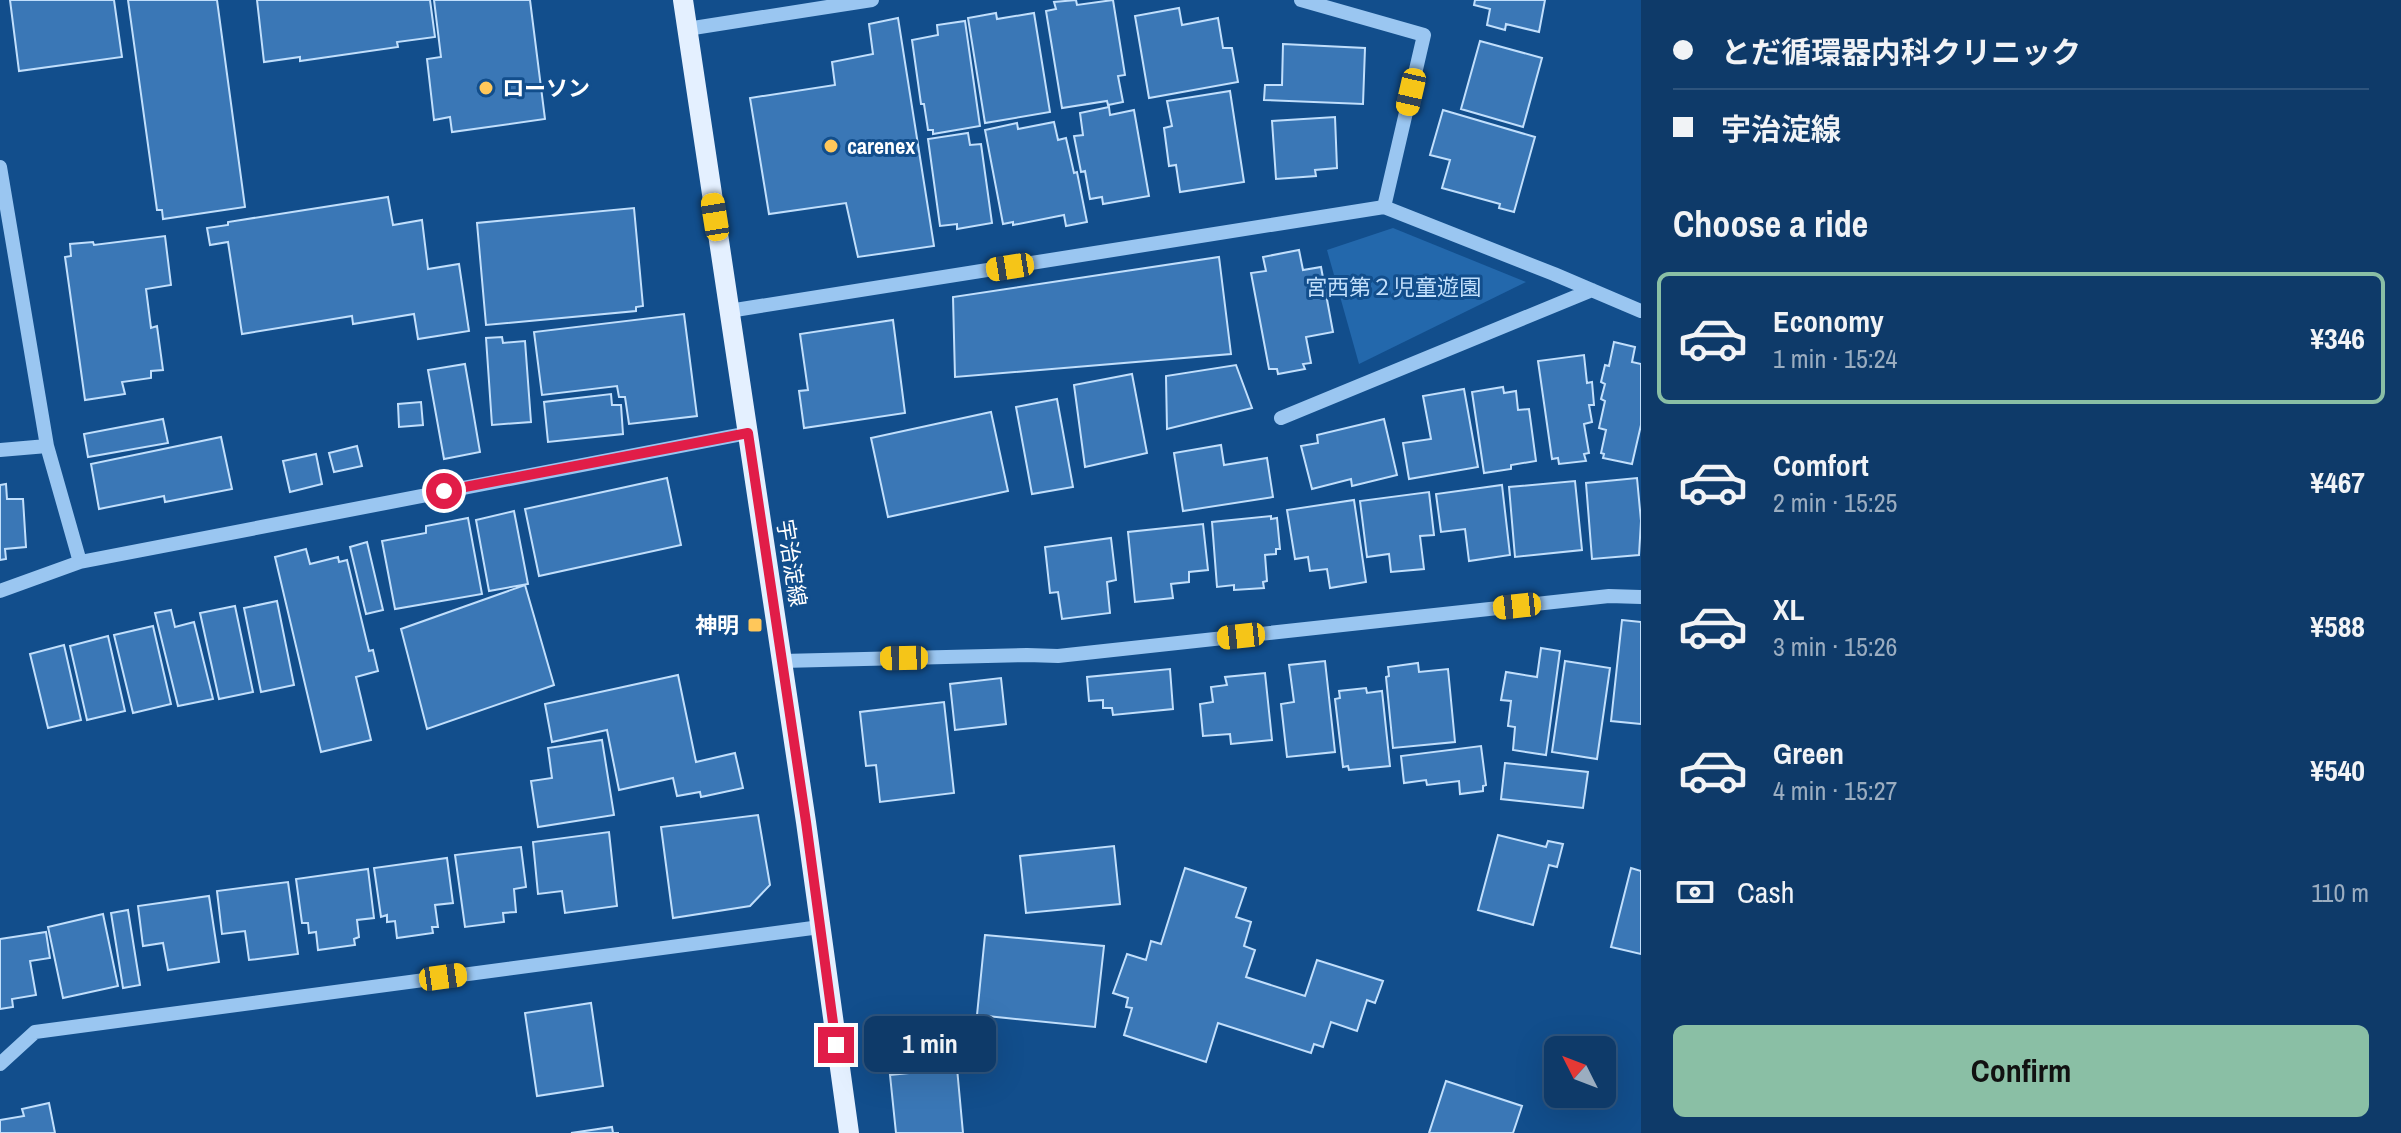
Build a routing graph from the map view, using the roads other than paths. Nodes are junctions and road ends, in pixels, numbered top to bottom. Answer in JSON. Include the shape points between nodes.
{"nodes":[{"id":1,"x":683,"y":0,"type":"edge"},
{"id":2,"x":872,"y":0,"type":"edge"},
{"id":3,"x":1301,"y":0,"type":"edge"},
{"id":4,"x":687,"y":29,"type":"junction"},
{"id":5,"x":0,"y":167,"type":"edge"},
{"id":6,"x":1384,"y":207,"type":"junction"},
{"id":7,"x":1592,"y":290,"type":"junction"},
{"id":8,"x":729,"y":311,"type":"junction"},
{"id":9,"x":1641,"y":311,"type":"edge"},
{"id":10,"x":1281,"y":418,"type":"dead end"},
{"id":11,"x":748,"y":433,"type":"junction"},
{"id":12,"x":47,"y":446,"type":"junction"},
{"id":13,"x":0,"y":450,"type":"edge"},
{"id":14,"x":80,"y":562,"type":"junction"},
{"id":15,"x":0,"y":591,"type":"edge"},
{"id":16,"x":1641,"y":597,"type":"edge"},
{"id":17,"x":782,"y":661,"type":"junction"},
{"id":18,"x":820,"y":927,"type":"junction"},
{"id":19,"x":0,"y":1064,"type":"edge"},
{"id":20,"x":849,"y":1133,"type":"edge"}],
"edges":[{"from":1,"to":4,"type":"main road","name":"宇治淀線"},
{"from":2,"to":4,"type":"street"},
{"from":3,"to":6,"type":"street","via":[[1424,35]]},
{"from":4,"to":8,"type":"main road","name":"宇治淀線"},
{"from":5,"to":12,"type":"street"},
{"from":6,"to":7,"type":"street"},
{"from":6,"to":8,"type":"street"},
{"from":7,"to":9,"type":"street"},
{"from":7,"to":10,"type":"street"},
{"from":8,"to":11,"type":"main road","name":"宇治淀線"},
{"from":11,"to":14,"type":"street"},
{"from":11,"to":17,"type":"main road","name":"宇治淀線"},
{"from":12,"to":13,"type":"street"},
{"from":12,"to":14,"type":"street"},
{"from":14,"to":15,"type":"street"},
{"from":16,"to":17,"type":"street","via":[[1609,596],[1058,656]]},
{"from":17,"to":18,"type":"main road","name":"宇治淀線"},
{"from":18,"to":19,"type":"street","via":[[35,1032]]},
{"from":18,"to":20,"type":"main road","name":"宇治淀線"}]}
